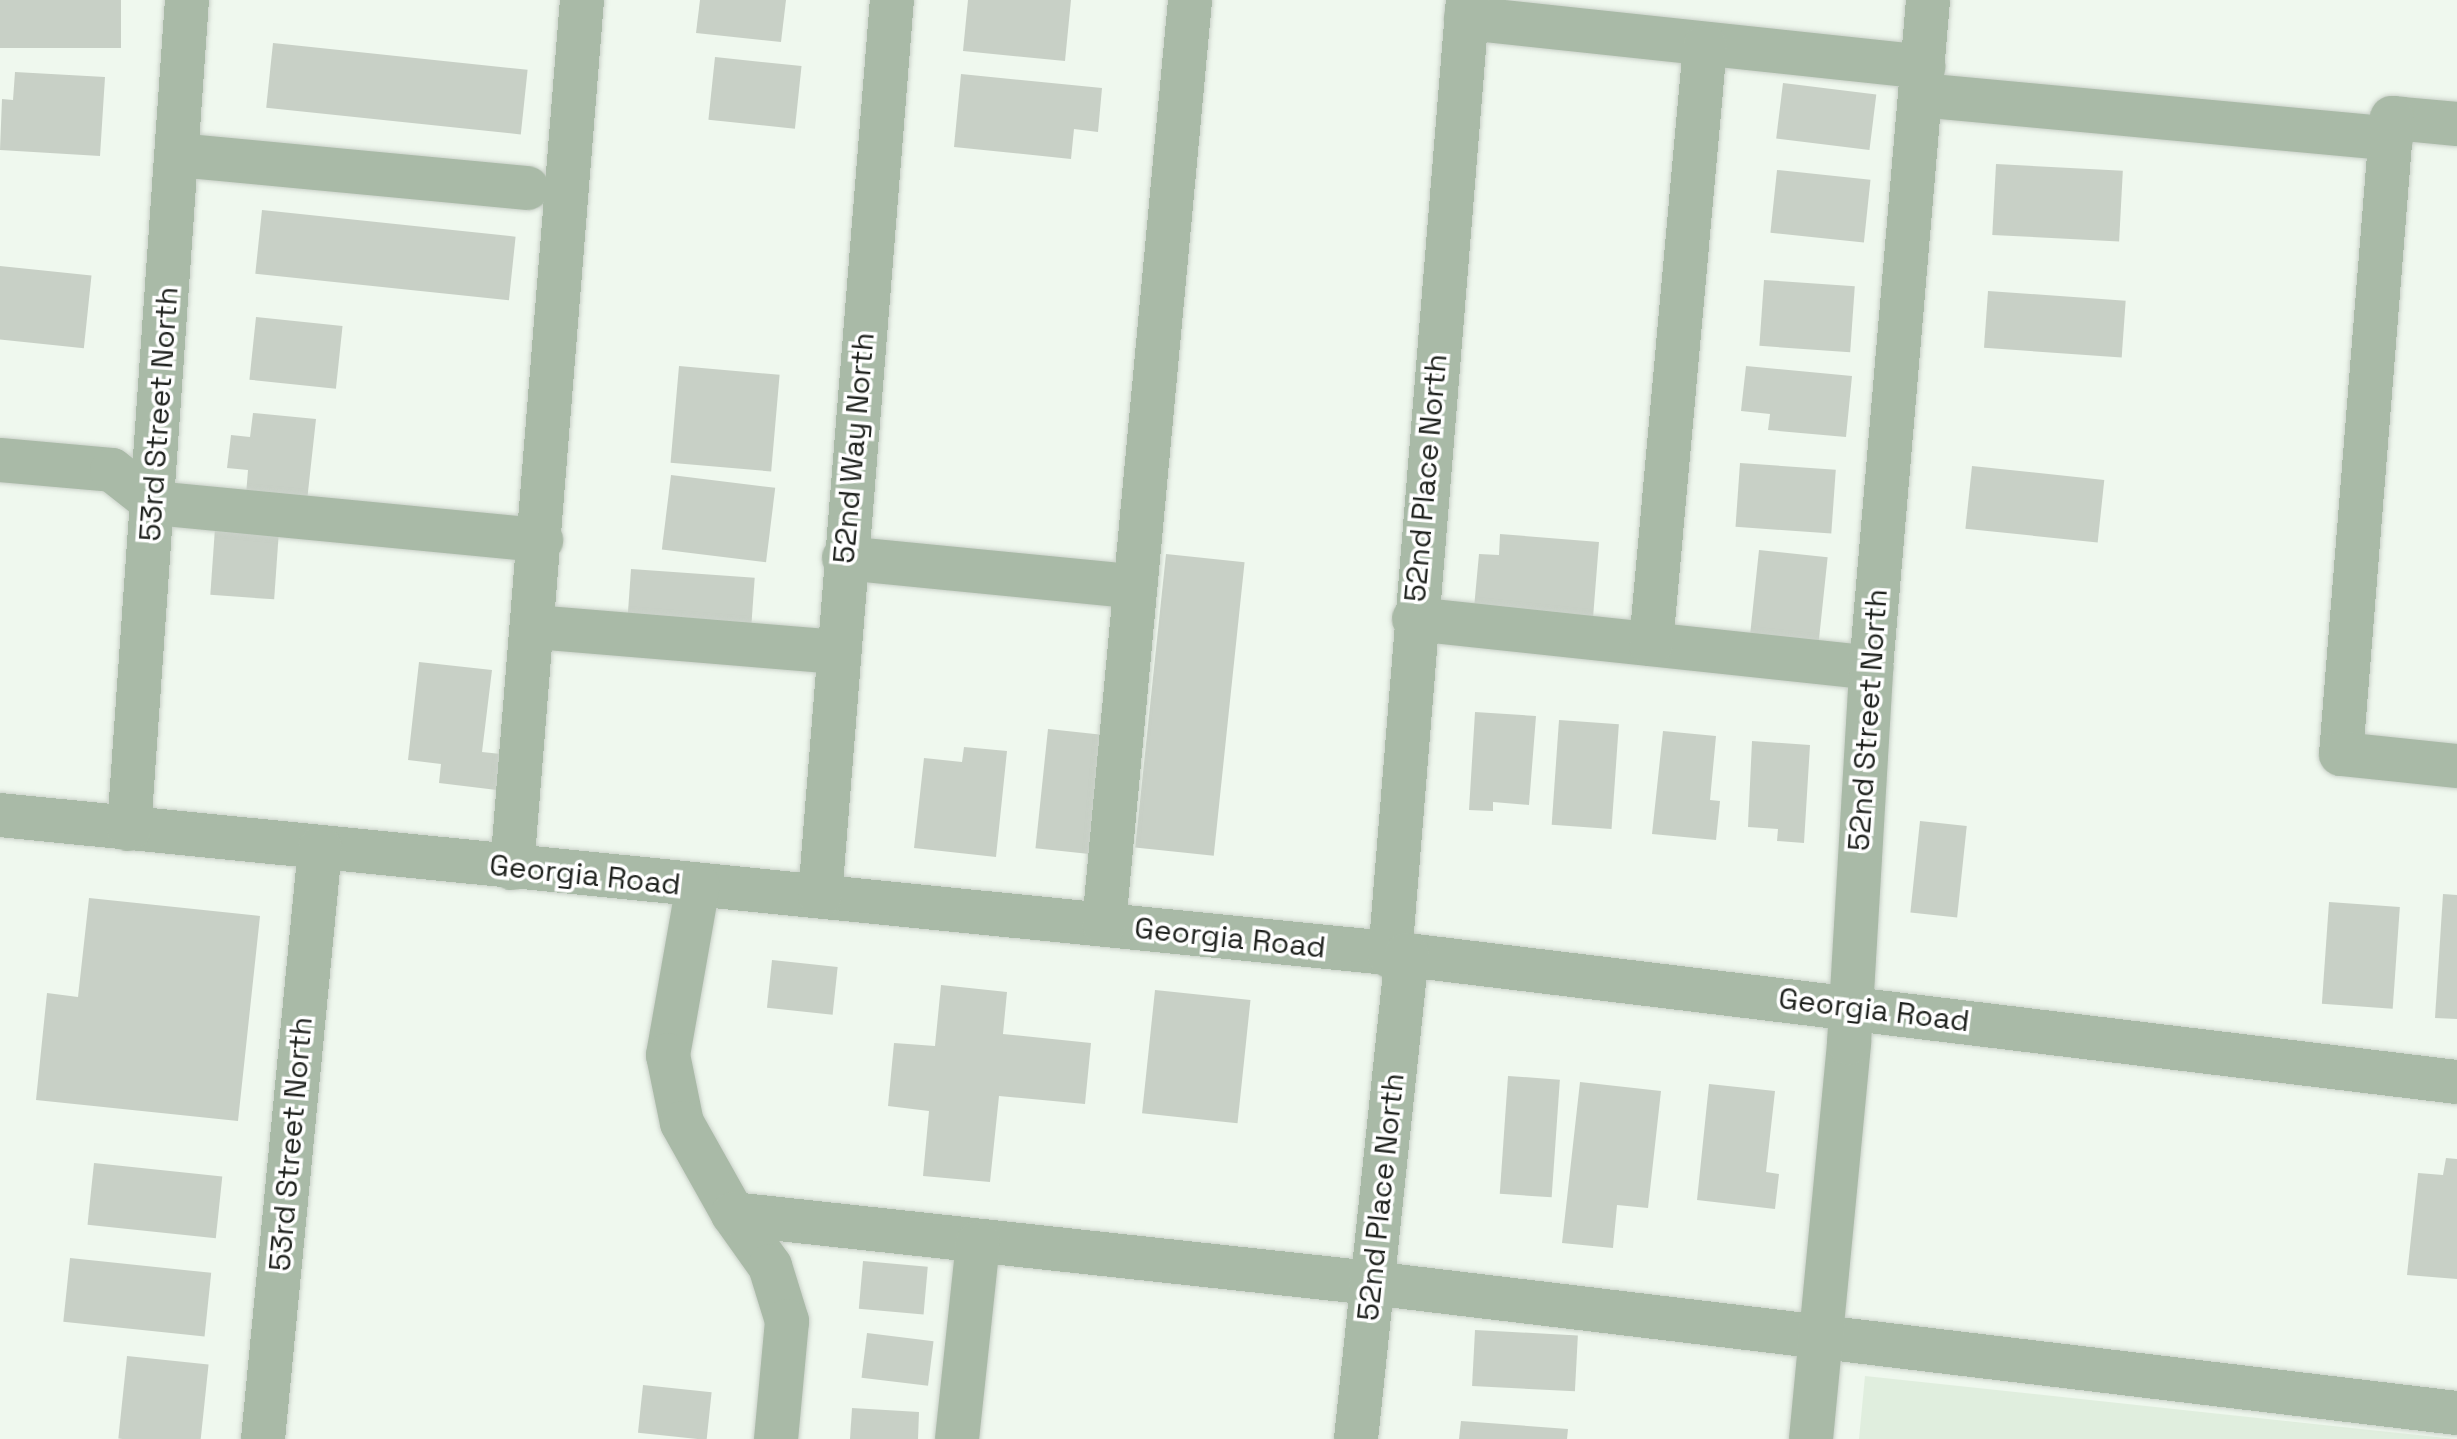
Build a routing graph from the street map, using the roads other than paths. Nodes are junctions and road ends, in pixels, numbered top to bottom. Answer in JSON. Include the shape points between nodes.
{"nodes":[{"id":1,"x":187,"y":0,"type":"edge"},
{"id":2,"x":582,"y":0,"type":"edge"},
{"id":3,"x":892,"y":0,"type":"edge"},
{"id":4,"x":1190,"y":0,"type":"edge"},
{"id":5,"x":1928,"y":0,"type":"edge"},
{"id":6,"x":1467,"y":9,"type":"edge"},
{"id":7,"x":1705,"y":46,"type":"junction"},
{"id":8,"x":1921,"y":81,"type":"junction"},
{"id":9,"x":2457,"y":124,"type":"edge"},
{"id":10,"x":2391,"y":139,"type":"junction"},
{"id":11,"x":177,"y":155,"type":"junction"},
{"id":12,"x":527,"y":188,"type":"dead end"},
{"id":13,"x":0,"y":460,"type":"edge"},
{"id":14,"x":154,"y":503,"type":"junction"},
{"id":15,"x":541,"y":540,"type":"junction"},
{"id":16,"x":844,"y":558,"type":"junction"},
{"id":17,"x":1131,"y":586,"type":"junction"},
{"id":18,"x":1414,"y":619,"type":"junction"},
{"id":19,"x":534,"y":627,"type":"junction"},
{"id":20,"x":1651,"y":644,"type":"junction"},
{"id":21,"x":837,"y":652,"type":"junction"},
{"id":22,"x":1871,"y":668,"type":"junction"},
{"id":23,"x":2457,"y":766,"type":"edge"},
{"id":24,"x":0,"y":815,"type":"edge"},
{"id":25,"x":129,"y":829,"type":"junction"},
{"id":26,"x":320,"y":848,"type":"junction"},
{"id":27,"x":512,"y":868,"type":"junction"},
{"id":28,"x":698,"y":885,"type":"junction"},
{"id":29,"x":820,"y":896,"type":"junction"},
{"id":30,"x":1104,"y":924,"type":"junction"},
{"id":31,"x":1398,"y":956,"type":"junction"},
{"id":32,"x":1851,"y":1007,"type":"junction"},
{"id":33,"x":2457,"y":1082,"type":"edge"},
{"id":34,"x":733,"y":1214,"type":"junction"},
{"id":35,"x":978,"y":1243,"type":"junction"},
{"id":36,"x":1371,"y":1283,"type":"junction"},
{"id":37,"x":1820,"y":1335,"type":"junction"},
{"id":38,"x":2457,"y":1413,"type":"edge"},
{"id":39,"x":263,"y":1439,"type":"edge"},
{"id":40,"x":776,"y":1439,"type":"edge"},
{"id":41,"x":957,"y":1439,"type":"edge"},
{"id":42,"x":1356,"y":1439,"type":"edge"},
{"id":43,"x":1811,"y":1439,"type":"edge"}],
"edges":[{"from":1,"to":11,"type":"street","name":"53rd Street North"},
{"from":2,"to":15,"type":"street"},
{"from":3,"to":16,"type":"street","name":"52nd Way North"},
{"from":4,"to":17,"type":"street"},
{"from":5,"to":8,"type":"street","name":"52nd Street North"},
{"from":6,"to":7,"type":"street"},
{"from":6,"to":18,"type":"street","name":"52nd Place North"},
{"from":7,"to":8,"type":"street"},
{"from":7,"to":20,"type":"street"},
{"from":8,"to":10,"type":"street"},
{"from":8,"to":22,"type":"street","name":"52nd Street North"},
{"from":9,"to":10,"type":"street","via":[[2392,118]]},
{"from":10,"to":23,"type":"street","via":[[2341,754]]},
{"from":11,"to":12,"type":"street"},
{"from":11,"to":14,"type":"street","name":"53rd Street North"},
{"from":13,"to":14,"type":"street","via":[[112,470]]},
{"from":14,"to":15,"type":"street"},
{"from":14,"to":25,"type":"street","name":"53rd Street North"},
{"from":15,"to":19,"type":"street"},
{"from":16,"to":17,"type":"street"},
{"from":16,"to":21,"type":"street","name":"52nd Way North"},
{"from":17,"to":30,"type":"street"},
{"from":18,"to":20,"type":"street"},
{"from":18,"to":31,"type":"street","name":"52nd Place North"},
{"from":19,"to":21,"type":"street"},
{"from":19,"to":27,"type":"street"},
{"from":20,"to":22,"type":"street"},
{"from":21,"to":29,"type":"street","name":"52nd Way North"},
{"from":22,"to":32,"type":"street","name":"52nd Street North"},
{"from":24,"to":25,"type":"street","name":"Georgia Road"},
{"from":25,"to":26,"type":"street","name":"Georgia Road"},
{"from":26,"to":27,"type":"street","name":"Georgia Road"},
{"from":26,"to":39,"type":"street","name":"53rd Street North"},
{"from":27,"to":28,"type":"street","name":"Georgia Road"},
{"from":28,"to":29,"type":"street","name":"Georgia Road"},
{"from":28,"to":34,"type":"street","via":[[668,1055],[682,1123]]},
{"from":29,"to":30,"type":"street","name":"Georgia Road"},
{"from":30,"to":31,"type":"street","name":"Georgia Road"},
{"from":31,"to":32,"type":"street","name":"Georgia Road"},
{"from":31,"to":36,"type":"street","name":"52nd Place North"},
{"from":32,"to":33,"type":"street","name":"Georgia Road"},
{"from":32,"to":37,"type":"street","name":"52nd Street North"},
{"from":34,"to":35,"type":"street"},
{"from":34,"to":40,"type":"street","via":[[770,1266],[787,1321]]},
{"from":35,"to":36,"type":"street"},
{"from":35,"to":41,"type":"street"},
{"from":36,"to":37,"type":"street"},
{"from":36,"to":42,"type":"street","name":"52nd Place North"},
{"from":37,"to":38,"type":"street"},
{"from":37,"to":43,"type":"street","name":"52nd Street North"}]}
